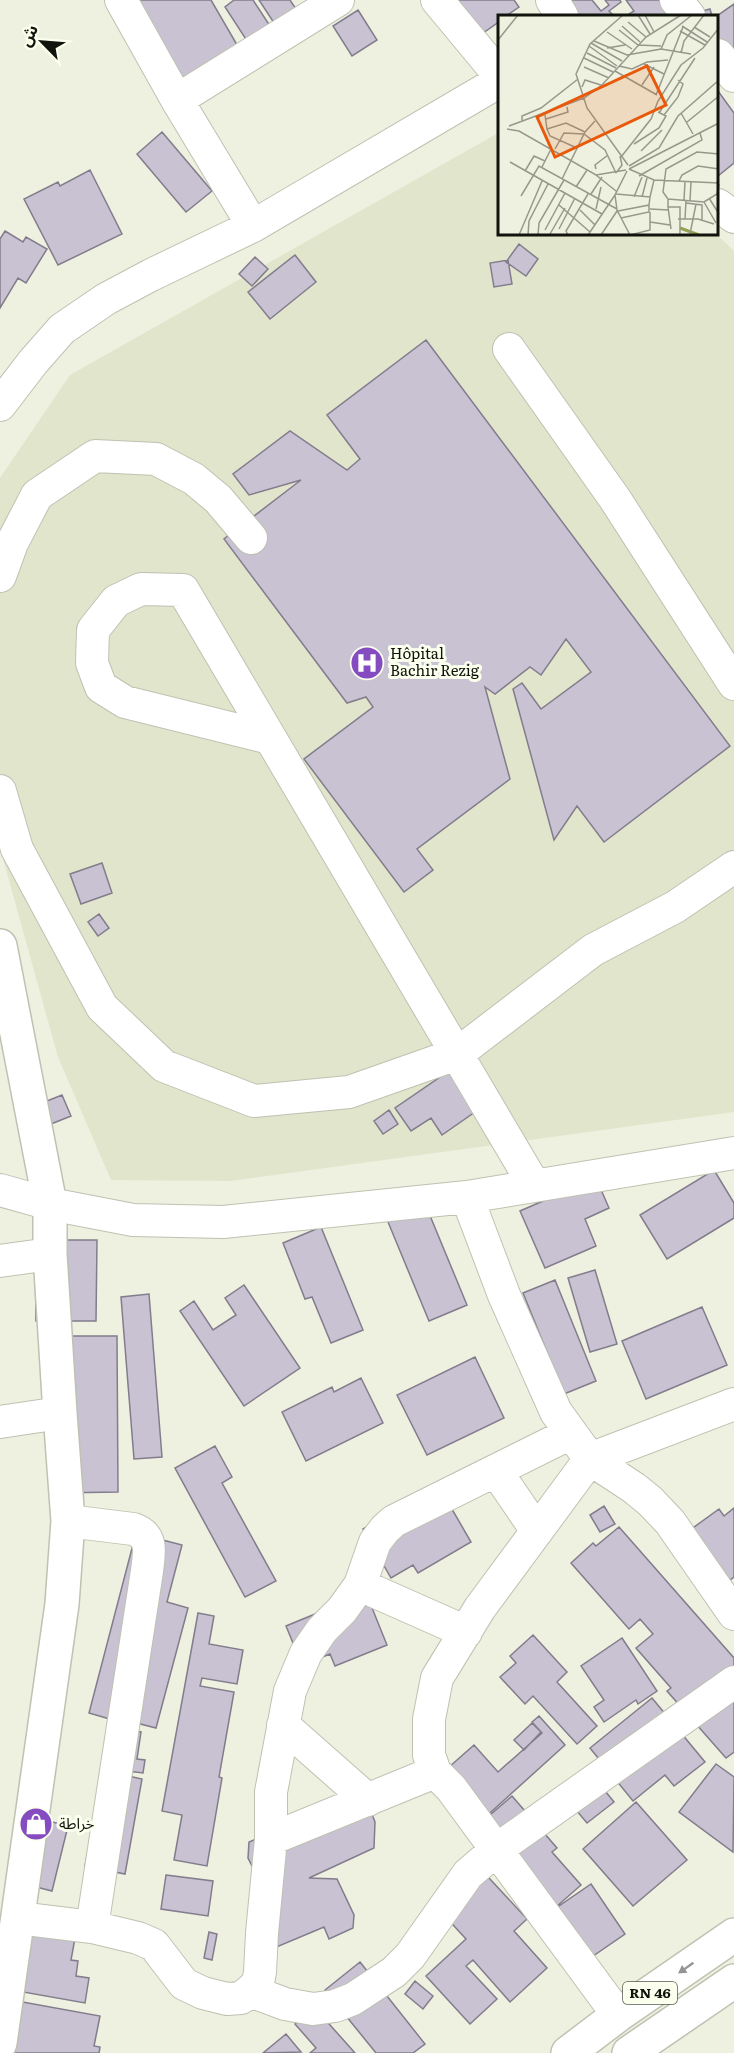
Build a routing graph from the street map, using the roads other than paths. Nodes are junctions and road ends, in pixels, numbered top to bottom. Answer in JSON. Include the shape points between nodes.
{"nodes":[{"id":1,"x":121,"y":0,"type":"edge"},
{"id":2,"x":338,"y":0,"type":"edge"},
{"id":3,"x":437,"y":0,"type":"edge"},
{"id":4,"x":552,"y":0,"type":"edge"},
{"id":5,"x":676,"y":0,"type":"edge"},
{"id":6,"x":561,"y":15,"type":"edge"},
{"id":7,"x":688,"y":15,"type":"edge"},
{"id":8,"x":719,"y":57,"type":"edge"},
{"id":9,"x":498,"y":74,"type":"edge"},
{"id":10,"x":734,"y":76,"type":"edge"},
{"id":11,"x":498,"y":82,"type":"edge"},
{"id":12,"x":177,"y":100,"type":"junction"},
{"id":13,"x":719,"y":206,"type":"edge"},
{"id":14,"x":734,"y":217,"type":"edge"},
{"id":15,"x":253,"y":226,"type":"junction"},
{"id":16,"x":509,"y":349,"type":"dead end"},
{"id":17,"x":0,"y":405,"type":"edge"},
{"id":18,"x":251,"y":538,"type":"dead end"},
{"id":19,"x":0,"y":576,"type":"edge"},
{"id":20,"x":734,"y":684,"type":"edge"},
{"id":21,"x":270,"y":738,"type":"junction"},
{"id":22,"x":0,"y":791,"type":"edge"},
{"id":23,"x":734,"y":867,"type":"edge"},
{"id":24,"x":0,"y":946,"type":"edge"},
{"id":25,"x":457,"y":1054,"type":"junction"},
{"id":26,"x":734,"y":1153,"type":"edge"},
{"id":27,"x":534,"y":1185,"type":"junction"},
{"id":28,"x":0,"y":1190,"type":"edge"},
{"id":29,"x":467,"y":1197,"type":"junction"},
{"id":30,"x":50,"y":1204,"type":"junction"},
{"id":31,"x":50,"y":1254,"type":"junction"},
{"id":32,"x":0,"y":1261,"type":"edge"},
{"id":33,"x":734,"y":1404,"type":"edge"},
{"id":34,"x":60,"y":1413,"type":"junction"},
{"id":35,"x":0,"y":1422,"type":"edge"},
{"id":36,"x":571,"y":1433,"type":"junction"},
{"id":37,"x":590,"y":1459,"type":"junction"},
{"id":38,"x":496,"y":1471,"type":"junction"},
{"id":39,"x":68,"y":1521,"type":"junction"},
{"id":40,"x":537,"y":1531,"type":"junction"},
{"id":41,"x":360,"y":1585,"type":"junction"},
{"id":42,"x":734,"y":1614,"type":"edge"},
{"id":43,"x":466,"y":1632,"type":"junction"},
{"id":44,"x":734,"y":1682,"type":"edge"},
{"id":45,"x":283,"y":1725,"type":"junction"},
{"id":46,"x":435,"y":1772,"type":"junction"},
{"id":47,"x":368,"y":1800,"type":"junction"},
{"id":48,"x":271,"y":1839,"type":"junction"},
{"id":49,"x":496,"y":1850,"type":"junction"},
{"id":50,"x":18,"y":1918,"type":"junction"},
{"id":51,"x":92,"y":1927,"type":"junction"},
{"id":52,"x":734,"y":1935,"type":"edge"},
{"id":53,"x":734,"y":1981,"type":"edge"},
{"id":54,"x":250,"y":1991,"type":"junction"},
{"id":55,"x":618,"y":2015,"type":"junction"},
{"id":56,"x":0,"y":2043,"type":"edge"},
{"id":57,"x":574,"y":2051,"type":"edge"},
{"id":58,"x":629,"y":2053,"type":"edge"}],
"edges":[{"from":1,"to":12,"type":"street"},
{"from":2,"to":12,"type":"street"},
{"from":3,"to":9,"type":"street"},
{"from":4,"to":6,"type":"street"},
{"from":5,"to":7,"type":"street"},
{"from":8,"to":10,"type":"street"},
{"from":11,"to":15,"type":"street"},
{"from":12,"to":15,"type":"street"},
{"from":13,"to":14,"type":"street"},
{"from":15,"to":17,"type":"street","via":[[142,279],[62,329]]},
{"from":16,"to":20,"type":"street","via":[[615,499]]},
{"from":18,"to":19,"type":"street","via":[[218,499],[194,479],[156,459],[95,456],[37,495]]},
{"from":21,"to":21,"type":"street","via":[[183,590],[141,589],[116,601],[93,630],[92,663],[101,687],[125,702]]},
{"from":21,"to":25,"type":"street"},
{"from":22,"to":25,"type":"street","via":[[16,849],[102,1008],[164,1066],[255,1101],[349,1092]]},
{"from":23,"to":25,"type":"street","via":[[675,907],[593,950]]},
{"from":24,"to":30,"type":"main road"},
{"from":25,"to":27,"type":"street"},
{"from":26,"to":27,"type":"street"},
{"from":27,"to":29,"type":"street"},
{"from":28,"to":30,"type":"street"},
{"from":29,"to":30,"type":"street","via":[[223,1222],[133,1220]]},
{"from":29,"to":36,"type":"street","via":[[504,1295],[556,1412]]},
{"from":30,"to":31,"type":"main road"},
{"from":31,"to":32,"type":"street"},
{"from":31,"to":34,"type":"main road"},
{"from":33,"to":37,"type":"street"},
{"from":34,"to":35,"type":"street"},
{"from":34,"to":39,"type":"main road"},
{"from":36,"to":37,"type":"street"},
{"from":36,"to":38,"type":"street"},
{"from":37,"to":40,"type":"street"},
{"from":37,"to":42,"type":"street","via":[[634,1488],[670,1522]]},
{"from":38,"to":40,"type":"street"},
{"from":38,"to":41,"type":"street","via":[[394,1521],[375,1542]]},
{"from":39,"to":50,"type":"main road","via":[[62,1604]]},
{"from":39,"to":51,"type":"street","via":[[134,1529],[145,1535],[148,1548]]},
{"from":40,"to":43,"type":"street"},
{"from":41,"to":43,"type":"street"},
{"from":41,"to":45,"type":"street","via":[[306,1653],[290,1691]]},
{"from":43,"to":46,"type":"street","via":[[437,1678],[429,1719],[429,1755]]},
{"from":44,"to":49,"type":"street"},
{"from":45,"to":47,"type":"street"},
{"from":45,"to":48,"type":"street","via":[[271,1792]]},
{"from":46,"to":47,"type":"street"},
{"from":46,"to":49,"type":"street"},
{"from":47,"to":48,"type":"street"},
{"from":48,"to":54,"type":"street","via":[[260,1972],[258,1983]]},
{"from":49,"to":54,"type":"street","via":[[468,1874],[410,1956],[394,1972],[354,1998],[313,2009]]},
{"from":49,"to":55,"type":"street"},
{"from":50,"to":51,"type":"street"},
{"from":50,"to":56,"type":"main road"},
{"from":51,"to":54,"type":"street","via":[[154,1945],[184,1984],[203,1993],[227,1999],[241,1998]]},
{"from":52,"to":55,"type":"main road","number":"RN 46","one_way":true},
{"from":53,"to":58,"type":"main road","number":"RN 46"},
{"from":55,"to":57,"type":"main road","number":"RN 46"}]}
